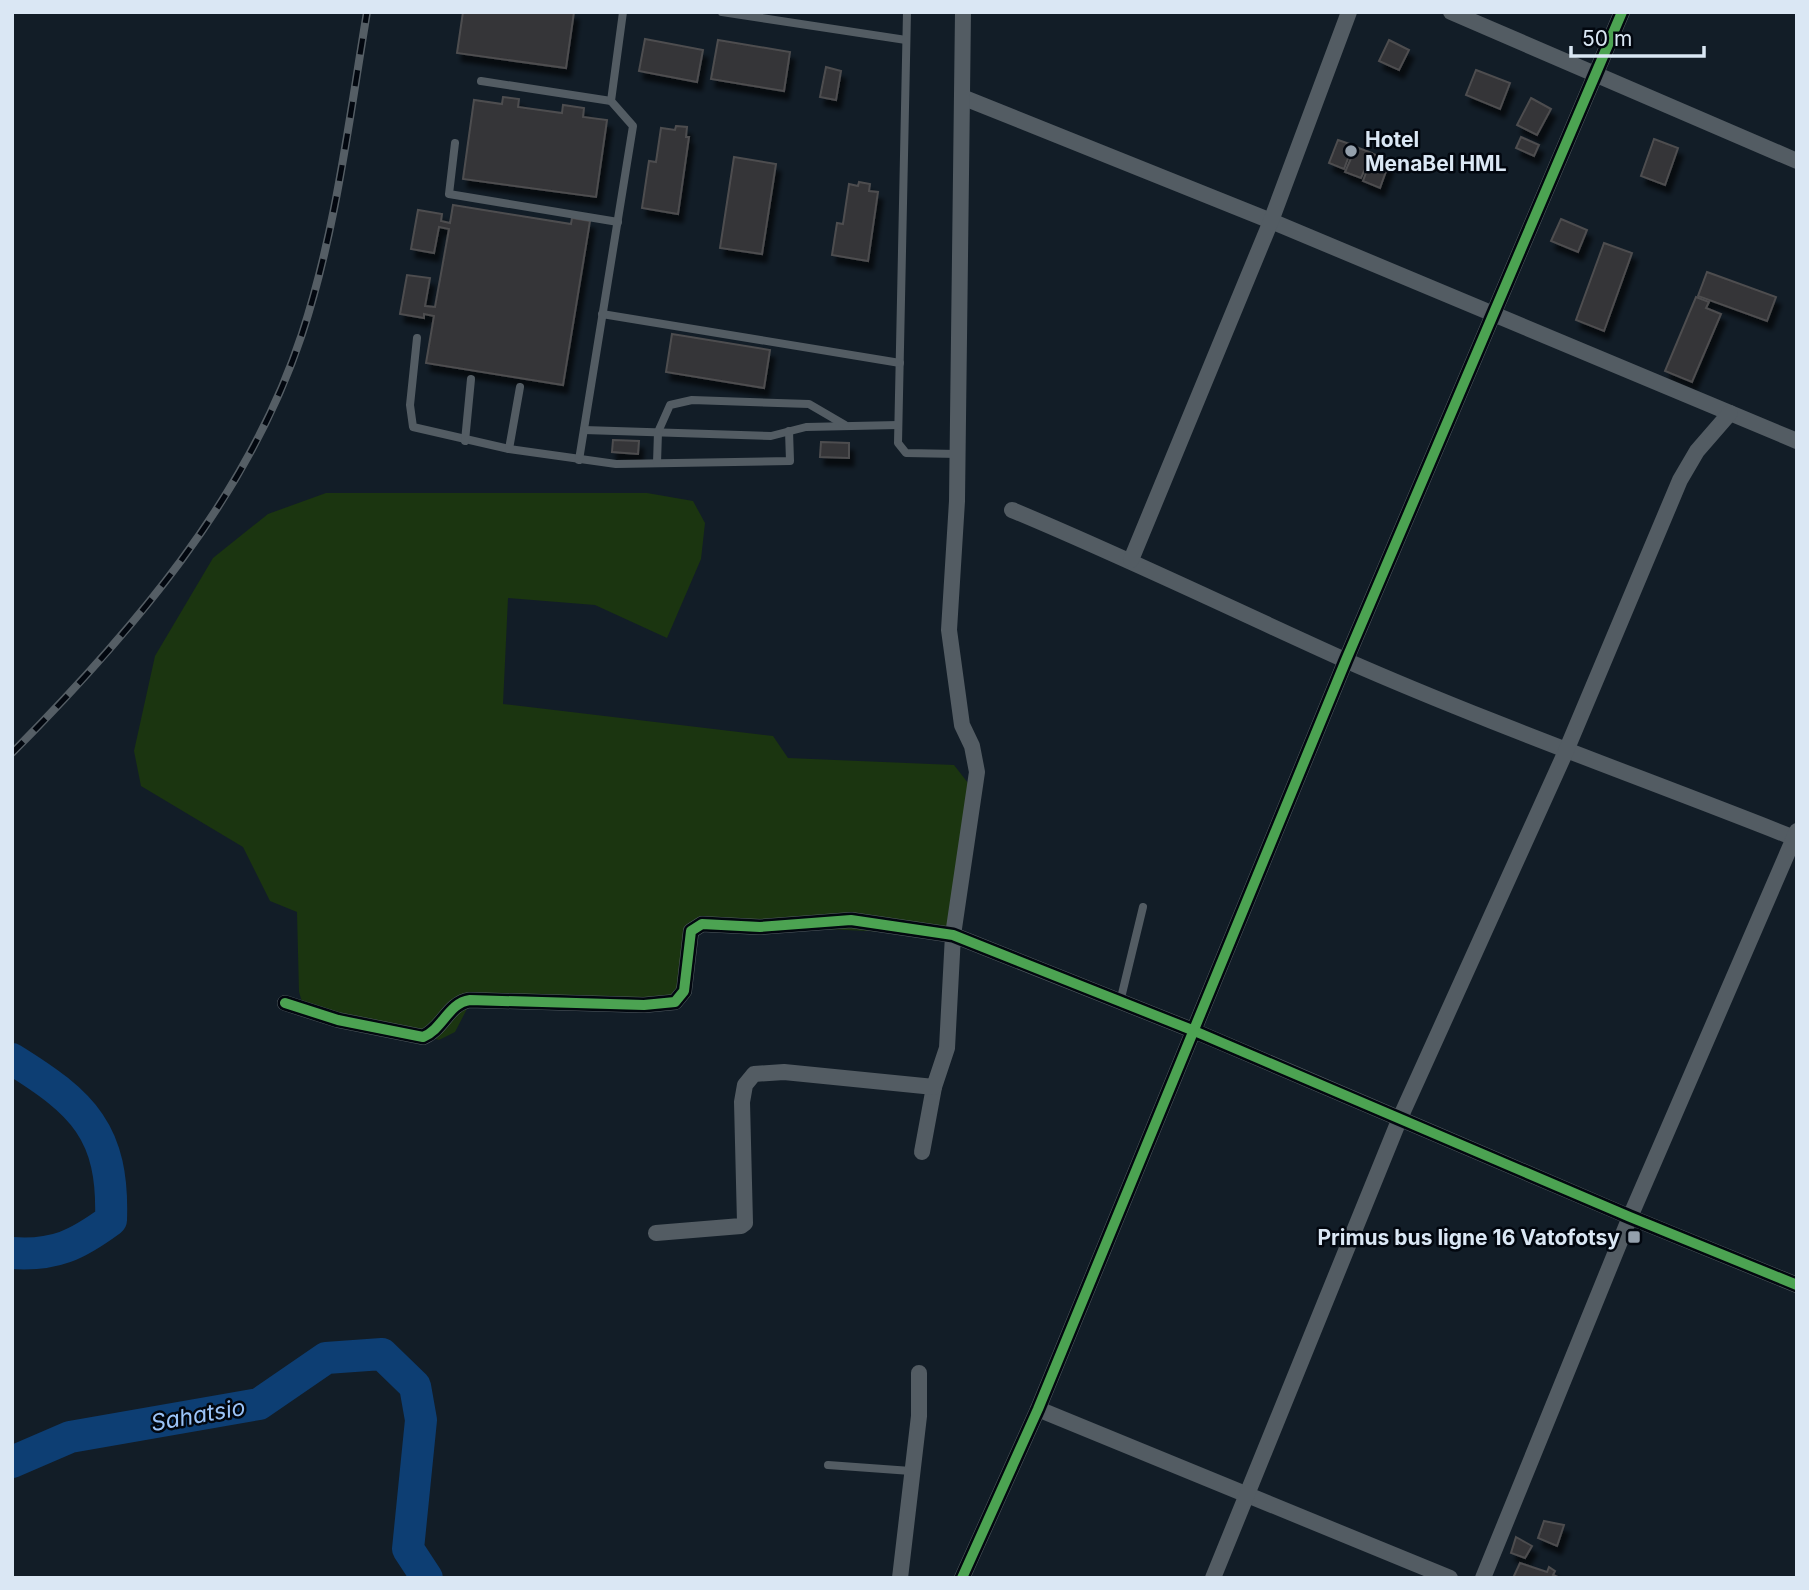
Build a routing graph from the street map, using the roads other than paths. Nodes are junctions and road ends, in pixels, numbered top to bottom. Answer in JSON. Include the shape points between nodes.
{"nodes":[{"id":1,"x":623,"y":12,"type":"edge"},
{"id":2,"x":722,"y":12,"type":"edge"},
{"id":3,"x":906,"y":12,"type":"edge"},
{"id":4,"x":964,"y":12,"type":"edge"},
{"id":5,"x":1349,"y":12,"type":"edge"},
{"id":6,"x":1451,"y":12,"type":"edge"},
{"id":7,"x":1622,"y":12,"type":"edge"},
{"id":8,"x":906,"y":40,"type":"junction"},
{"id":9,"x":1597,"y":74,"type":"junction"},
{"id":10,"x":481,"y":81,"type":"dead end"},
{"id":11,"x":962,"y":97,"type":"junction"},
{"id":12,"x":611,"y":102,"type":"junction"},
{"id":13,"x":455,"y":143,"type":"dead end"},
{"id":14,"x":1797,"y":160,"type":"edge"},
{"id":15,"x":1271,"y":221,"type":"junction"},
{"id":16,"x":618,"y":222,"type":"junction"},
{"id":17,"x":603,"y":314,"type":"junction"},
{"id":18,"x":1494,"y":317,"type":"junction"},
{"id":19,"x":416,"y":338,"type":"dead end"},
{"id":20,"x":900,"y":363,"type":"junction"},
{"id":21,"x":471,"y":379,"type":"dead end"},
{"id":22,"x":520,"y":387,"type":"dead end"},
{"id":23,"x":1730,"y":413,"type":"junction"},
{"id":24,"x":898,"y":425,"type":"junction"},
{"id":25,"x":847,"y":426,"type":"junction"},
{"id":26,"x":584,"y":430,"type":"junction"},
{"id":27,"x":789,"y":431,"type":"junction"},
{"id":28,"x":658,"y":432,"type":"junction"},
{"id":29,"x":465,"y":441,"type":"junction"},
{"id":30,"x":1797,"y":441,"type":"edge"},
{"id":31,"x":509,"y":449,"type":"junction"},
{"id":32,"x":958,"y":454,"type":"junction"},
{"id":33,"x":579,"y":460,"type":"junction"},
{"id":34,"x":657,"y":463,"type":"junction"},
{"id":35,"x":1012,"y":510,"type":"dead end"},
{"id":36,"x":1131,"y":560,"type":"junction"},
{"id":37,"x":1346,"y":660,"type":"junction"},
{"id":38,"x":1566,"y":751,"type":"junction"},
{"id":39,"x":1796,"y":836,"type":"edge"},
{"id":40,"x":1143,"y":907,"type":"dead end"},
{"id":41,"x":953,"y":934,"type":"junction"},
{"id":42,"x":1120,"y":1002,"type":"junction"},
{"id":43,"x":285,"y":1003,"type":"dead end"},
{"id":44,"x":1192,"y":1030,"type":"junction"},
{"id":45,"x":934,"y":1087,"type":"junction"},
{"id":46,"x":1400,"y":1118,"type":"junction"},
{"id":47,"x":922,"y":1152,"type":"dead end"},
{"id":48,"x":1630,"y":1217,"type":"junction"},
{"id":49,"x":656,"y":1233,"type":"dead end"},
{"id":50,"x":1797,"y":1285,"type":"edge"},
{"id":51,"x":919,"y":1373,"type":"dead end"},
{"id":52,"x":1038,"y":1409,"type":"junction"},
{"id":53,"x":828,"y":1465,"type":"dead end"},
{"id":54,"x":911,"y":1471,"type":"junction"},
{"id":55,"x":1248,"y":1495,"type":"junction"},
{"id":56,"x":900,"y":1578,"type":"edge"},
{"id":57,"x":962,"y":1578,"type":"edge"},
{"id":58,"x":1213,"y":1578,"type":"edge"},
{"id":59,"x":1450,"y":1578,"type":"edge"},
{"id":60,"x":1483,"y":1578,"type":"edge"}],
"edges":[{"from":1,"to":12,"type":"lane"},
{"from":2,"to":8,"type":"lane"},
{"from":3,"to":8,"type":"lane"},
{"from":4,"to":11,"type":"street"},
{"from":5,"to":15,"type":"street"},
{"from":6,"to":9,"type":"street"},
{"from":7,"to":9,"type":"street"},
{"from":8,"to":20,"type":"lane"},
{"from":9,"to":14,"type":"street"},
{"from":9,"to":18,"type":"street"},
{"from":10,"to":12,"type":"lane"},
{"from":11,"to":15,"type":"street"},
{"from":11,"to":32,"type":"street"},
{"from":12,"to":16,"type":"lane","via":[[633,125]]},
{"from":13,"to":16,"type":"lane","via":[[449,194]]},
{"from":15,"to":18,"type":"street"},
{"from":15,"to":36,"type":"street"},
{"from":16,"to":17,"type":"lane"},
{"from":17,"to":20,"type":"lane"},
{"from":17,"to":26,"type":"lane"},
{"from":18,"to":23,"type":"street"},
{"from":18,"to":37,"type":"street"},
{"from":19,"to":29,"type":"lane","via":[[410,405],[413,427]]},
{"from":20,"to":24,"type":"lane"},
{"from":21,"to":29,"type":"lane"},
{"from":22,"to":31,"type":"lane"},
{"from":23,"to":30,"type":"street"},
{"from":23,"to":38,"type":"street","via":[[1697,451],[1680,480]]},
{"from":24,"to":25,"type":"lane"},
{"from":24,"to":32,"type":"lane","via":[[898,443],[906,453]]},
{"from":25,"to":27,"type":"lane","via":[[806,426]]},
{"from":25,"to":28,"type":"lane","via":[[809,404],[692,400],[670,405]]},
{"from":26,"to":28,"type":"lane"},
{"from":26,"to":33,"type":"lane"},
{"from":27,"to":28,"type":"lane","via":[[771,436]]},
{"from":27,"to":34,"type":"lane","via":[[790,461]]},
{"from":28,"to":34,"type":"lane"},
{"from":29,"to":31,"type":"lane"},
{"from":31,"to":33,"type":"lane"},
{"from":32,"to":41,"type":"street","via":[[949,630],[962,725],[972,746],[976,772]]},
{"from":33,"to":34,"type":"lane"},
{"from":35,"to":36,"type":"street"},
{"from":36,"to":37,"type":"street"},
{"from":37,"to":38,"type":"street"},
{"from":37,"to":44,"type":"street"},
{"from":38,"to":39,"type":"street"},
{"from":38,"to":46,"type":"street"},
{"from":39,"to":48,"type":"street"},
{"from":40,"to":42,"type":"lane"},
{"from":41,"to":42,"type":"street"},
{"from":41,"to":43,"type":"street","via":[[851,920],[760,927],[702,925],[691,931],[684,991],[675,1002],[470,1000],[454,1007],[433,1034],[424,1037],[338,1020]]},
{"from":41,"to":45,"type":"street","via":[[947,1048]]},
{"from":42,"to":44,"type":"street"},
{"from":44,"to":46,"type":"street"},
{"from":44,"to":52,"type":"street"},
{"from":45,"to":47,"type":"street"},
{"from":45,"to":49,"type":"street","via":[[784,1072],[754,1074],[745,1085],[742,1102],[745,1223]]},
{"from":46,"to":48,"type":"street"},
{"from":46,"to":55,"type":"street"},
{"from":48,"to":50,"type":"street"},
{"from":48,"to":60,"type":"street"},
{"from":51,"to":54,"type":"street"},
{"from":52,"to":55,"type":"street"},
{"from":52,"to":57,"type":"street"},
{"from":53,"to":54,"type":"lane"},
{"from":54,"to":56,"type":"street"},
{"from":55,"to":58,"type":"street"},
{"from":55,"to":59,"type":"street"}]}
